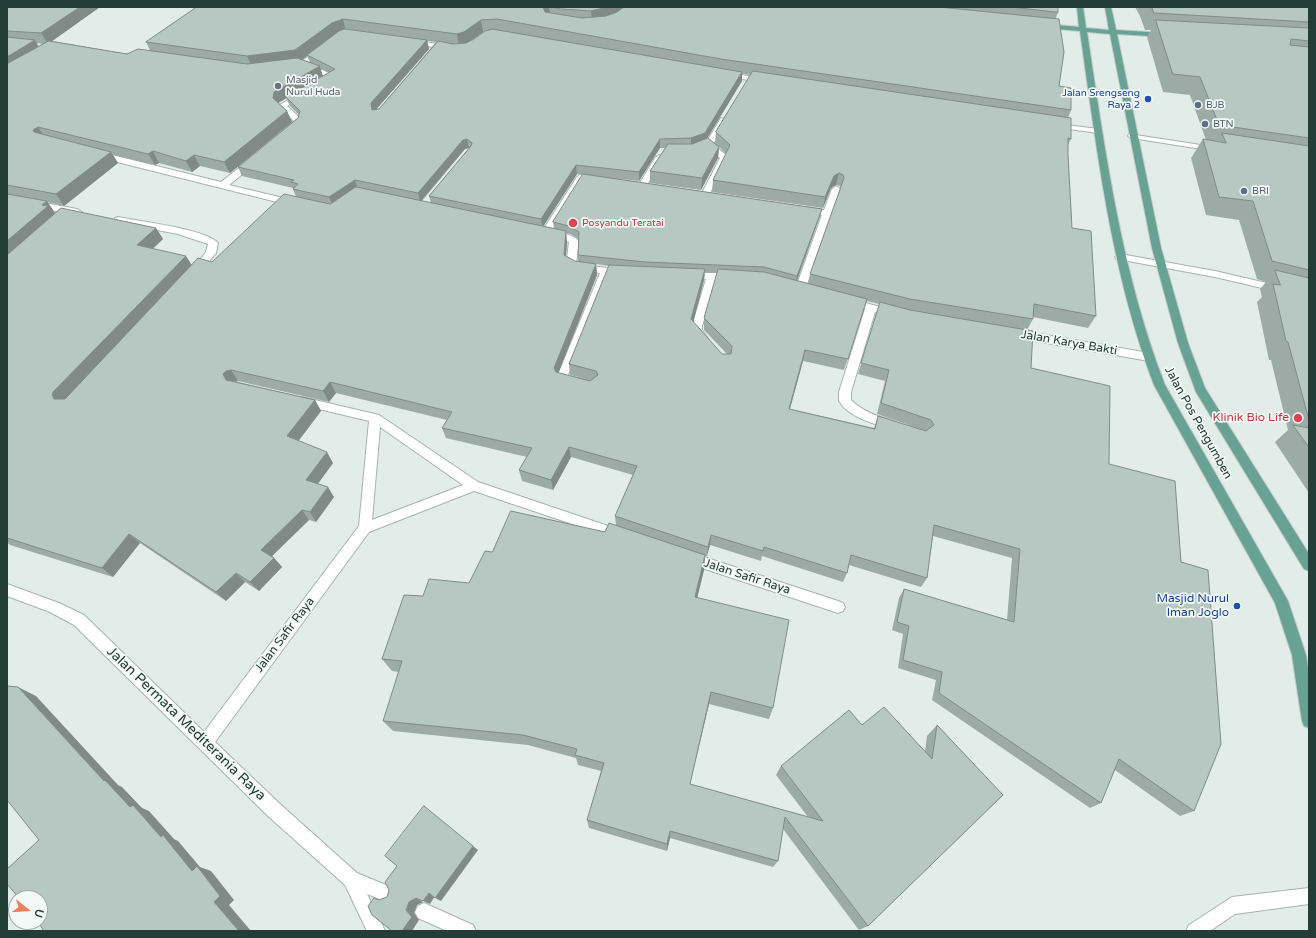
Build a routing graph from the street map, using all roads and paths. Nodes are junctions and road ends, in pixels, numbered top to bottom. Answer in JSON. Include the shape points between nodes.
{"nodes":[{"id":1,"x":1080,"y":7,"type":"edge"},
{"id":2,"x":1108,"y":7,"type":"edge"},
{"id":3,"x":1036,"y":25,"type":"edge"},
{"id":4,"x":1083,"y":30,"type":"junction"},
{"id":5,"x":1114,"y":32,"type":"junction"},
{"id":6,"x":1168,"y":35,"type":"edge"},
{"id":7,"x":400,"y":40,"type":"edge"},
{"id":8,"x":326,"y":46,"type":"edge"},
{"id":9,"x":459,"y":49,"type":"edge"},
{"id":10,"x":720,"y":74,"type":"edge"},
{"id":11,"x":773,"y":81,"type":"edge"},
{"id":12,"x":320,"y":85,"type":"edge"},
{"id":13,"x":308,"y":92,"type":"edge"},
{"id":14,"x":729,"y":111,"type":"edge"},
{"id":15,"x":1046,"y":124,"type":"edge"},
{"id":16,"x":1098,"y":131,"type":"junction"},
{"id":17,"x":284,"y":135,"type":"edge"},
{"id":18,"x":1132,"y":136,"type":"junction"},
{"id":19,"x":709,"y":145,"type":"junction"},
{"id":20,"x":1223,"y":150,"type":"edge"},
{"id":21,"x":664,"y":151,"type":"edge"},
{"id":22,"x":692,"y":152,"type":"edge"},
{"id":23,"x":92,"y":153,"type":"edge"},
{"id":24,"x":258,"y":157,"type":"edge"},
{"id":25,"x":604,"y":180,"type":"edge"},
{"id":26,"x":222,"y":186,"type":"junction"},
{"id":27,"x":641,"y":186,"type":"edge"},
{"id":28,"x":836,"y":189,"type":"edge"},
{"id":29,"x":705,"y":195,"type":"edge"},
{"id":30,"x":7,"y":199,"type":"edge"},
{"id":31,"x":305,"y":205,"type":"edge"},
{"id":32,"x":797,"y":209,"type":"edge"},
{"id":33,"x":72,"y":211,"type":"junction"},
{"id":34,"x":828,"y":213,"type":"junction"},
{"id":35,"x":88,"y":214,"type":"edge"},
{"id":36,"x":110,"y":219,"type":"edge"},
{"id":37,"x":60,"y":222,"type":"edge"},
{"id":38,"x":1120,"y":257,"type":"junction"},
{"id":39,"x":1159,"y":263,"type":"junction"},
{"id":40,"x":605,"y":272,"type":"junction"},
{"id":41,"x":634,"y":274,"type":"edge"},
{"id":42,"x":681,"y":276,"type":"edge"},
{"id":43,"x":712,"y":276,"type":"junction"},
{"id":44,"x":743,"y":276,"type":"edge"},
{"id":45,"x":188,"y":280,"type":"edge"},
{"id":46,"x":800,"y":289,"type":"edge"},
{"id":47,"x":1309,"y":296,"type":"edge"},
{"id":48,"x":842,"y":300,"type":"edge"},
{"id":49,"x":871,"y":308,"type":"junction"},
{"id":50,"x":899,"y":315,"type":"edge"},
{"id":51,"x":1009,"y":333,"type":"edge"},
{"id":52,"x":710,"y":346,"type":"edge"},
{"id":53,"x":1149,"y":357,"type":"junction"},
{"id":54,"x":580,"y":384,"type":"edge"},
{"id":55,"x":291,"y":398,"type":"edge"},
{"id":56,"x":375,"y":418,"type":"junction"},
{"id":57,"x":900,"y":428,"type":"edge"},
{"id":58,"x":474,"y":486,"type":"junction"},
{"id":59,"x":365,"y":528,"type":"junction"},
{"id":60,"x":633,"y":539,"type":"edge"},
{"id":61,"x":679,"y":554,"type":"edge"},
{"id":62,"x":1309,"y":565,"type":"edge"},
{"id":63,"x":7,"y":590,"type":"edge"},
{"id":64,"x":838,"y":607,"type":"dead end"},
{"id":65,"x":1309,"y":721,"type":"edge"},
{"id":66,"x":206,"y":742,"type":"junction"},
{"id":67,"x":351,"y":879,"type":"junction"},
{"id":68,"x":387,"y":894,"type":"edge"},
{"id":69,"x":1309,"y":896,"type":"edge"},
{"id":70,"x":424,"y":912,"type":"edge"},
{"id":71,"x":376,"y":931,"type":"edge"},
{"id":72,"x":467,"y":931,"type":"edge"},
{"id":73,"x":1195,"y":931,"type":"edge"}],
"edges":[{"from":1,"to":4,"type":"main road","name":"Jalan Pos Pengumben"},
{"from":2,"to":5,"type":"main road","name":"Jalan Pos Pengumben"},
{"from":3,"to":4,"type":"main road"},
{"from":4,"to":5,"type":"main road"},
{"from":4,"to":16,"type":"main road","name":"Jalan Pos Pengumben"},
{"from":5,"to":6,"type":"main road"},
{"from":5,"to":18,"type":"main road","name":"Jalan Pos Pengumben"},
{"from":7,"to":9,"type":"street","via":[[435,48]]},
{"from":8,"to":12,"type":"street","via":[[298,66],[333,77]]},
{"from":10,"to":11,"type":"street","via":[[747,81]]},
{"from":13,"to":17,"type":"street","via":[[282,106],[298,120]]},
{"from":14,"to":19,"type":"street"},
{"from":15,"to":16,"type":"street"},
{"from":16,"to":38,"type":"main road","name":"Jalan Pos Pengumben"},
{"from":18,"to":20,"type":"street"},
{"from":18,"to":39,"type":"main road","name":"Jalan Pos Pengumben"},
{"from":19,"to":22,"type":"street"},
{"from":19,"to":29,"type":"street","via":[[724,157]]},
{"from":21,"to":27,"type":"street"},
{"from":23,"to":26,"type":"street"},
{"from":24,"to":26,"type":"street"},
{"from":25,"to":40,"type":"street","via":[[581,177],[542,232],[574,241],[571,266]]},
{"from":26,"to":31,"type":"street"},
{"from":28,"to":34,"type":"street"},
{"from":30,"to":33,"type":"street"},
{"from":32,"to":34,"type":"street"},
{"from":33,"to":35,"type":"street"},
{"from":33,"to":37,"type":"street"},
{"from":34,"to":46,"type":"street"},
{"from":36,"to":45,"type":"street","via":[[200,237],[213,243],[211,252]]},
{"from":38,"to":39,"type":"street"},
{"from":38,"to":53,"type":"main road","name":"Jalan Pos Pengumben"},
{"from":39,"to":47,"type":"street"},
{"from":39,"to":62,"type":"main road","name":"Jalan Pos Pengumben","via":[[1189,363],[1200,389]]},
{"from":40,"to":41,"type":"street"},
{"from":40,"to":54,"type":"street","via":[[562,377],[563,380]]},
{"from":42,"to":43,"type":"street"},
{"from":43,"to":44,"type":"street"},
{"from":43,"to":52,"type":"street","via":[[697,331]]},
{"from":48,"to":49,"type":"street"},
{"from":49,"to":50,"type":"street"},
{"from":49,"to":57,"type":"street","via":[[845,392],[845,400],[872,419]]},
{"from":51,"to":53,"type":"street","name":"Jalan Karya Bakti"},
{"from":53,"to":65,"type":"main road","name":"Jalan Pos Pengumben","via":[[1160,385],[1281,601],[1298,655]]},
{"from":55,"to":56,"type":"street"},
{"from":56,"to":58,"type":"street"},
{"from":56,"to":59,"type":"street"},
{"from":58,"to":59,"type":"street"},
{"from":58,"to":60,"type":"street"},
{"from":59,"to":66,"type":"street","name":"Jalan Safir Raya"},
{"from":61,"to":64,"type":"street","name":"Jalan Safir Raya"},
{"from":63,"to":66,"type":"street","name":"Jalan Permata Mediterania Raya","via":[[54,607],[79,620]]},
{"from":66,"to":67,"type":"street","name":"Jalan Permata Mediterania Raya","via":[[274,810]]},
{"from":67,"to":68,"type":"street","name":"Jalan Permata Mediterania Raya"},
{"from":67,"to":71,"type":"street","name":"Jalan Permata Mediterania Raya"},
{"from":69,"to":73,"type":"street","via":[[1232,906]]},
{"from":70,"to":72,"type":"street"}]}
